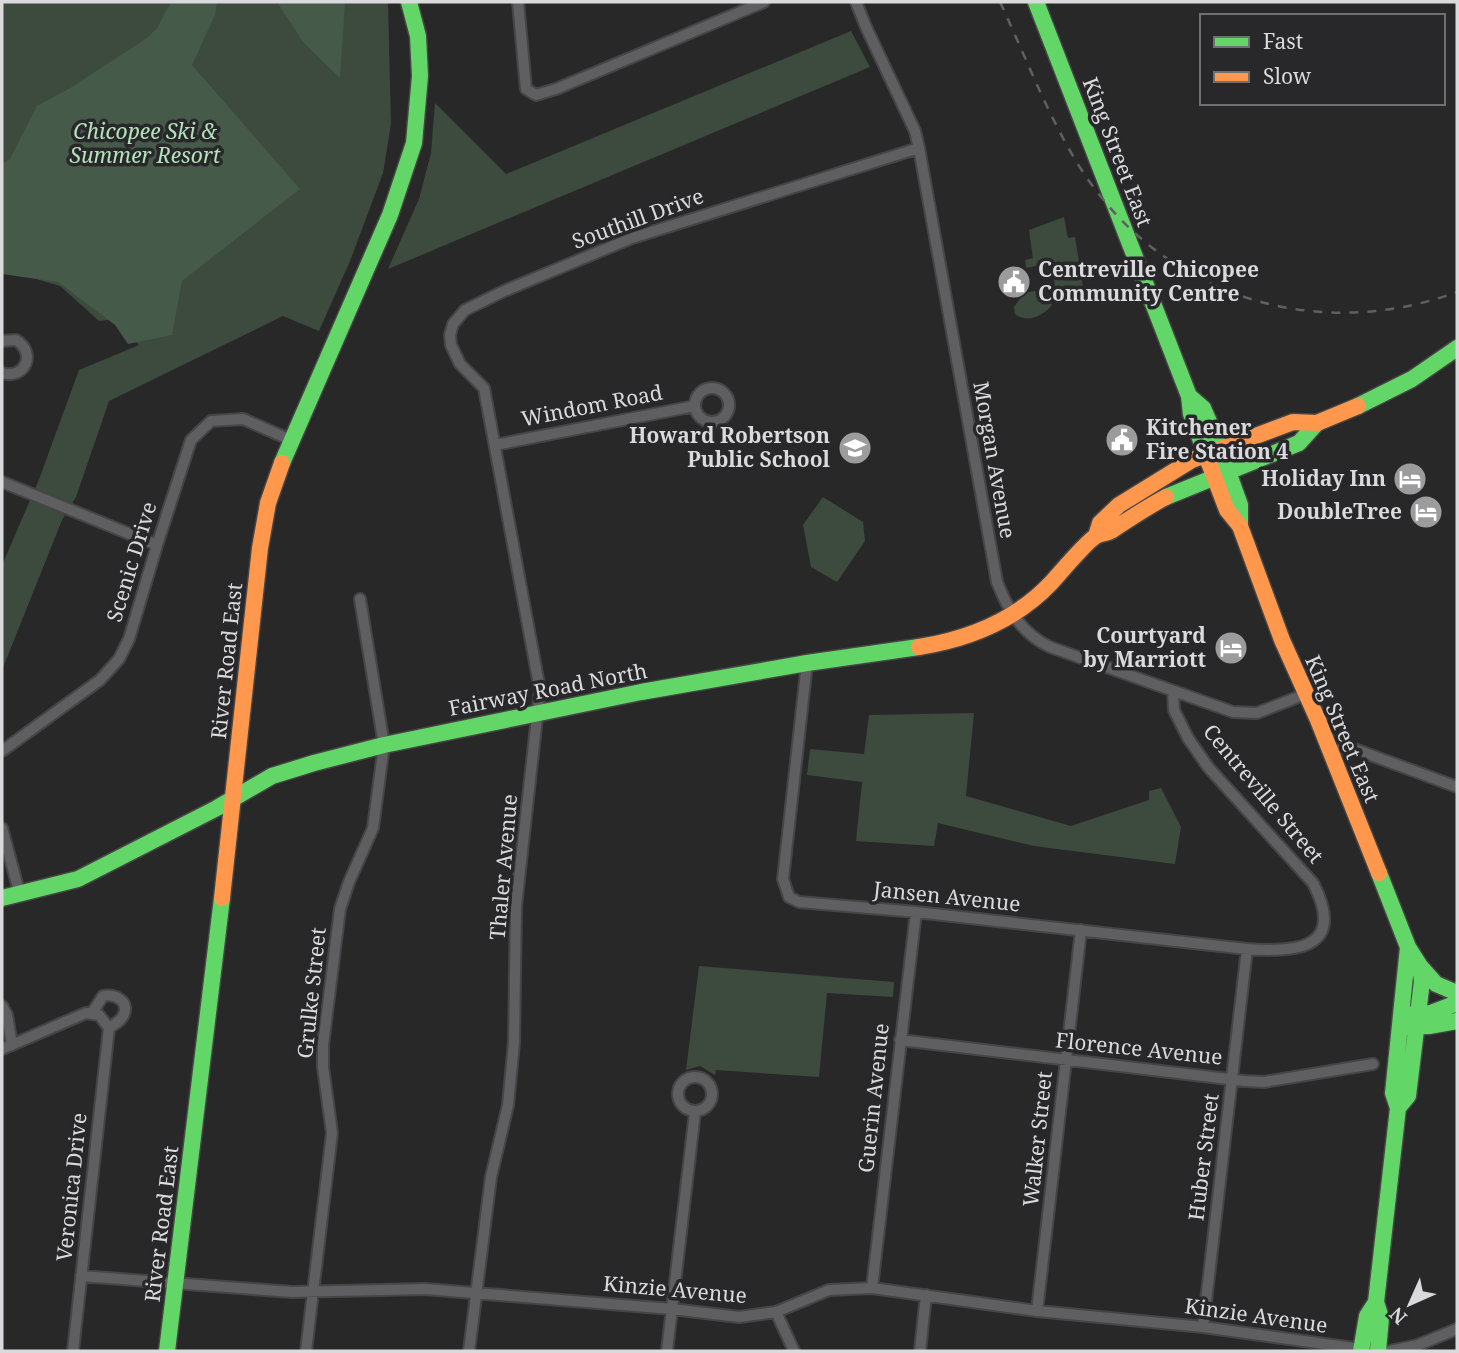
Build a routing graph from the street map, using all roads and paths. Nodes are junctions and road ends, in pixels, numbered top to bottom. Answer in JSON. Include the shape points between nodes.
{"nodes":[{"id":1,"x":409,"y":2,"type":"edge"},
{"id":2,"x":518,"y":2,"type":"edge"},
{"id":3,"x":764,"y":2,"type":"edge"},
{"id":4,"x":856,"y":2,"type":"edge"},
{"id":5,"x":1037,"y":2,"type":"edge"},
{"id":6,"x":919,"y":148,"type":"junction"},
{"id":7,"x":2,"y":341,"type":"edge"},
{"id":8,"x":1457,"y":348,"type":"edge"},
{"id":9,"x":3,"y":374,"type":"edge"},
{"id":10,"x":2,"y":387,"type":"edge"},
{"id":11,"x":484,"y":388,"type":"joint"},
{"id":12,"x":695,"y":406,"type":"dead end"},
{"id":13,"x":1317,"y":423,"type":"junction"},
{"id":14,"x":291,"y":440,"type":"junction"},
{"id":15,"x":495,"y":444,"type":"junction"},
{"id":16,"x":1214,"y":452,"type":"junction"},
{"id":17,"x":1221,"y":473,"type":"junction"},
{"id":18,"x":2,"y":482,"type":"edge"},
{"id":19,"x":1096,"y":536,"type":"junction"},
{"id":20,"x":157,"y":545,"type":"junction"},
{"id":21,"x":360,"y":599,"type":"dead end"},
{"id":22,"x":1013,"y":615,"type":"junction"},
{"id":23,"x":807,"y":663,"type":"junction"},
{"id":24,"x":1173,"y":691,"type":"junction"},
{"id":25,"x":1306,"y":694,"type":"junction"},
{"id":26,"x":538,"y":714,"type":"junction"},
{"id":27,"x":384,"y":745,"type":"junction"},
{"id":28,"x":2,"y":751,"type":"edge"},
{"id":29,"x":1331,"y":752,"type":"junction"},
{"id":30,"x":1457,"y":787,"type":"edge"},
{"id":31,"x":233,"y":799,"type":"junction"},
{"id":32,"x":2,"y":828,"type":"edge"},
{"id":33,"x":20,"y":895,"type":"junction"},
{"id":34,"x":2,"y":898,"type":"edge"},
{"id":35,"x":916,"y":912,"type":"junction"},
{"id":36,"x":1325,"y":922,"type":"joint"},
{"id":37,"x":1081,"y":930,"type":"junction"},
{"id":38,"x":1408,"y":947,"type":"junction"},
{"id":39,"x":1247,"y":949,"type":"junction"},
{"id":40,"x":1420,"y":967,"type":"junction"},
{"id":41,"x":1457,"y":993,"type":"edge"},
{"id":42,"x":1457,"y":1003,"type":"edge"},
{"id":43,"x":2,"y":1006,"type":"edge"},
{"id":44,"x":92,"y":1013,"type":"junction"},
{"id":45,"x":1419,"y":1020,"type":"junction"},
{"id":46,"x":1402,"y":1021,"type":"junction"},
{"id":47,"x":1457,"y":1021,"type":"edge"},
{"id":48,"x":109,"y":1028,"type":"junction"},
{"id":49,"x":900,"y":1040,"type":"junction"},
{"id":50,"x":7,"y":1047,"type":"edge"},
{"id":51,"x":1066,"y":1060,"type":"junction"},
{"id":52,"x":1373,"y":1064,"type":"dead end"},
{"id":53,"x":1232,"y":1078,"type":"junction"},
{"id":54,"x":1398,"y":1108,"type":"junction"},
{"id":55,"x":695,"y":1112,"type":"dead end"},
{"id":56,"x":81,"y":1276,"type":"junction"},
{"id":57,"x":176,"y":1282,"type":"junction"},
{"id":58,"x":872,"y":1288,"type":"junction"},
{"id":59,"x":314,"y":1292,"type":"junction"},
{"id":60,"x":476,"y":1293,"type":"junction"},
{"id":61,"x":926,"y":1295,"type":"junction"},
{"id":62,"x":672,"y":1309,"type":"junction"},
{"id":63,"x":1037,"y":1311,"type":"junction"},
{"id":64,"x":776,"y":1312,"type":"junction"},
{"id":65,"x":1203,"y":1327,"type":"junction"},
{"id":66,"x":1457,"y":1329,"type":"edge"},
{"id":67,"x":73,"y":1351,"type":"edge"},
{"id":68,"x":167,"y":1351,"type":"edge"},
{"id":69,"x":306,"y":1351,"type":"edge"},
{"id":70,"x":468,"y":1351,"type":"edge"},
{"id":71,"x":667,"y":1351,"type":"edge"},
{"id":72,"x":794,"y":1351,"type":"edge"},
{"id":73,"x":920,"y":1351,"type":"edge"},
{"id":74,"x":1369,"y":1351,"type":"edge"},
{"id":75,"x":1385,"y":1351,"type":"edge"},
{"id":76,"x":1390,"y":1351,"type":"edge"}],
"edges":[{"from":1,"to":14,"type":"main road","name":"River Road East","via":[[418,36],[420,76],[414,143],[390,215]]},
{"from":2,"to":3,"type":"street","via":[[526,89],[536,94]]},
{"from":4,"to":6,"type":"street","name":"Morgan Avenue"},
{"from":5,"to":16,"type":"main road","name":"King Street East","via":[[1189,396],[1203,408]]},
{"from":6,"to":11,"type":"street","name":"Southill Drive","via":[[632,238],[465,310],[453,324],[451,345],[460,364]]},
{"from":6,"to":22,"type":"street","name":"Morgan Avenue","via":[[997,582]]},
{"from":7,"to":9,"type":"street","via":[[16,340],[28,355],[21,371]]},
{"from":8,"to":13,"type":"main road","via":[[1392,391]]},
{"from":9,"to":10,"type":"street"},
{"from":11,"to":15,"type":"street","name":"Thaler Avenue"},
{"from":12,"to":15,"type":"street","name":"Windom Road"},
{"from":13,"to":16,"type":"main road","name":"Fairway Road North","via":[[1293,422]]},
{"from":13,"to":17,"type":"main road","name":"Fairway Road North","via":[[1299,443]]},
{"from":14,"to":20,"type":"street","name":"Scenic Drive","via":[[243,419],[211,421],[191,440]]},
{"from":14,"to":31,"type":"main road","name":"River Road East","via":[[268,503],[260,548]]},
{"from":15,"to":26,"type":"street","name":"Thaler Avenue","via":[[540,690]]},
{"from":16,"to":17,"type":"main road","name":"King Street East"},
{"from":16,"to":19,"type":"main road","name":"Fairway Road North","via":[[1168,472],[1134,494],[1100,523]]},
{"from":17,"to":19,"type":"main road","name":"Fairway Road North","via":[[1162,498]]},
{"from":17,"to":25,"type":"main road","name":"King Street East","via":[[1240,505],[1240,526]]},
{"from":18,"to":20,"type":"street"},
{"from":19,"to":22,"type":"main road","name":"Fairway Road North"},
{"from":20,"to":28,"type":"street","name":"Scenic Drive","via":[[119,659],[100,680]]},
{"from":21,"to":27,"type":"street","name":"Grulke Street"},
{"from":22,"to":23,"type":"main road","name":"Fairway Road North","via":[[943,643]]},
{"from":22,"to":24,"type":"street","name":"Morgan Avenue","via":[[1027,634],[1043,645]]},
{"from":23,"to":26,"type":"main road","name":"Fairway Road North"},
{"from":23,"to":35,"type":"street","name":"Jansen Avenue","via":[[783,879],[789,897],[799,902]]},
{"from":24,"to":25,"type":"street","name":"Morgan Avenue","via":[[1246,714]]},
{"from":24,"to":36,"type":"street","name":"Centreville Street","via":[[1174,710],[1188,737],[1208,767],[1313,883]]},
{"from":25,"to":29,"type":"main road","name":"King Street East"},
{"from":26,"to":27,"type":"main road","name":"Fairway Road North"},
{"from":26,"to":60,"type":"street","name":"Thaler Avenue","via":[[516,906],[508,1105],[491,1177]]},
{"from":27,"to":31,"type":"main road","name":"Fairway Road North","via":[[272,776]]},
{"from":27,"to":59,"type":"street","name":"Grulke Street","via":[[373,828],[340,909],[323,1045],[332,1133]]},
{"from":29,"to":30,"type":"street","via":[[1349,747]]},
{"from":29,"to":38,"type":"main road","name":"King Street East"},
{"from":31,"to":33,"type":"main road","name":"Fairway Road North","via":[[78,879]]},
{"from":31,"to":57,"type":"main road","name":"River Road East"},
{"from":32,"to":33,"type":"street"},
{"from":33,"to":34,"type":"main road","name":"Fairway Road North"},
{"from":35,"to":37,"type":"street","name":"Jansen Avenue"},
{"from":35,"to":49,"type":"street","name":"Guerin Avenue"},
{"from":36,"to":39,"type":"street","name":"Jansen Avenue","via":[[1308,945],[1270,951]]},
{"from":37,"to":39,"type":"street","name":"Jansen Avenue"},
{"from":37,"to":51,"type":"street","name":"Walker Street"},
{"from":38,"to":40,"type":"main road","name":"King Street East"},
{"from":38,"to":46,"type":"main road","name":"King Street East"},
{"from":39,"to":53,"type":"street","name":"Huber Street"},
{"from":40,"to":41,"type":"main road","via":[[1438,987]]},
{"from":40,"to":45,"type":"main road","name":"King Street East"},
{"from":42,"to":45,"type":"main road"},
{"from":43,"to":50,"type":"street"},
{"from":44,"to":48,"type":"street","via":[[103,1018]]},
{"from":44,"to":48,"type":"street","name":"Veronica Drive","via":[[103,996],[119,998],[124,1014]]},
{"from":44,"to":50,"type":"street","name":"Veronica Drive"},
{"from":45,"to":46,"type":"main road"},
{"from":45,"to":47,"type":"main road"},
{"from":45,"to":54,"type":"main road","name":"King Street East","via":[[1408,1096]]},
{"from":46,"to":54,"type":"main road","name":"King Street East","via":[[1393,1093]]},
{"from":48,"to":56,"type":"street","name":"Veronica Drive"},
{"from":49,"to":51,"type":"street","name":"Florence Avenue"},
{"from":49,"to":58,"type":"street","name":"Guerin Avenue"},
{"from":51,"to":53,"type":"street","name":"Florence Avenue"},
{"from":51,"to":63,"type":"street","name":"Walker Street"},
{"from":52,"to":53,"type":"street","name":"Florence Avenue","via":[[1264,1082]]},
{"from":53,"to":65,"type":"street","name":"Huber Street"},
{"from":54,"to":74,"type":"main road","via":[[1376,1302],[1367,1316]]},
{"from":55,"to":62,"type":"street"},
{"from":56,"to":57,"type":"street","name":"Kinzie Avenue"},
{"from":56,"to":67,"type":"street","name":"Veronica Drive"},
{"from":57,"to":59,"type":"street","name":"Kinzie Avenue"},
{"from":57,"to":68,"type":"main road","name":"River Road East"},
{"from":58,"to":61,"type":"street","name":"Kinzie Avenue"},
{"from":58,"to":64,"type":"street","name":"Kinzie Avenue","via":[[829,1290]]},
{"from":59,"to":60,"type":"street","name":"Kinzie Avenue","via":[[397,1288]]},
{"from":59,"to":69,"type":"street","name":"Grulke Street"},
{"from":60,"to":62,"type":"street","name":"Kinzie Avenue"},
{"from":60,"to":70,"type":"street","name":"Thaler Avenue"},
{"from":61,"to":63,"type":"street","name":"Kinzie Avenue"},
{"from":61,"to":73,"type":"street"},
{"from":62,"to":64,"type":"street","name":"Kinzie Avenue","via":[[739,1317]]},
{"from":62,"to":71,"type":"street"},
{"from":63,"to":65,"type":"street","name":"Kinzie Avenue"},
{"from":64,"to":72,"type":"street"},
{"from":65,"to":74,"type":"street","name":"Kinzie Avenue"},
{"from":66,"to":76,"type":"street"},
{"from":74,"to":75,"type":"street","name":"Kinzie Avenue"}]}
